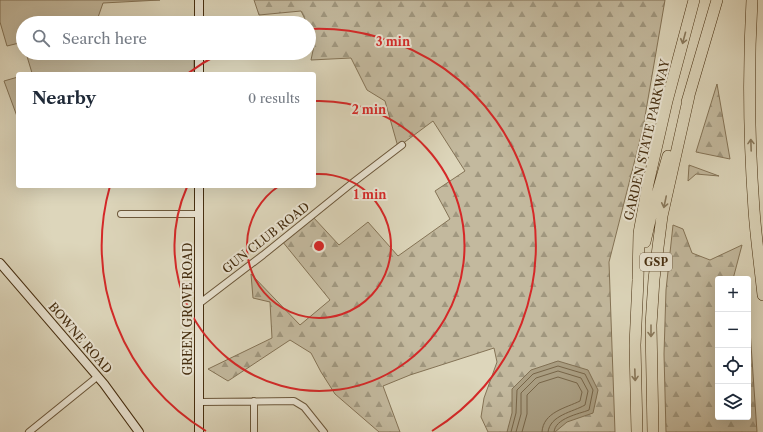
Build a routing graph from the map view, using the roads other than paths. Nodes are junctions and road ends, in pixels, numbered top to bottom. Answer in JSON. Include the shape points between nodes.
{"nodes":[{"id":1,"x":199,"y":0,"type":"edge"},
{"id":2,"x":694,"y":0,"type":"edge"},
{"id":3,"x":717,"y":0,"type":"edge"},
{"id":4,"x":752,"y":0,"type":"edge"},
{"id":5,"x":199,"y":16,"type":"edge"},
{"id":6,"x":199,"y":60,"type":"edge"},
{"id":7,"x":199,"y":72,"type":"edge"},
{"id":8,"x":689,"y":96,"type":"junction"},
{"id":9,"x":402,"y":145,"type":"dead end"},
{"id":10,"x":199,"y":188,"type":"edge"},
{"id":11,"x":121,"y":214,"type":"dead end"},
{"id":12,"x":199,"y":214,"type":"junction"},
{"id":13,"x":0,"y":263,"type":"edge"},
{"id":14,"x":638,"y":280,"type":"junction"},
{"id":15,"x":763,"y":295,"type":"edge"},
{"id":16,"x":200,"y":302,"type":"junction"},
{"id":17,"x":97,"y":377,"type":"junction"},
{"id":18,"x":254,"y":401,"type":"junction"},
{"id":19,"x":200,"y":402,"type":"junction"},
{"id":20,"x":29,"y":432,"type":"edge"},
{"id":21,"x":139,"y":432,"type":"edge"},
{"id":22,"x":199,"y":432,"type":"edge"},
{"id":23,"x":254,"y":432,"type":"edge"},
{"id":24,"x":324,"y":432,"type":"edge"},
{"id":25,"x":637,"y":432,"type":"edge"},
{"id":26,"x":653,"y":432,"type":"edge"}],
"edges":[{"from":1,"to":5,"type":"street"},
{"from":2,"to":14,"type":"highway","name":"GARDEN STATE PARKWAY","number":"GSP","one_way":true,"via":[[648,184],[639,233]]},
{"from":3,"to":8,"type":"highway"},
{"from":15,"to":4,"type":"highway","one_way":true,"via":[[754,211],[751,150],[749,93]]},
{"from":6,"to":7,"type":"street"},
{"from":8,"to":14,"type":"highway","via":[[651,216]]},
{"from":8,"to":26,"type":"highway","number":"GSP","one_way":true,"via":[[662,216],[654,279],[651,325]]},
{"from":9,"to":16,"type":"street","name":"GUN CLUB ROAD"},
{"from":10,"to":12,"type":"street","name":"GREEN GROVE ROAD"},
{"from":11,"to":12,"type":"street"},
{"from":12,"to":16,"type":"street","name":"GREEN GROVE ROAD"},
{"from":13,"to":17,"type":"street","name":"BOWNE ROAD"},
{"from":14,"to":25,"type":"highway","name":"GARDEN STATE PARKWAY","number":"GSP","one_way":true,"via":[[635,344]]},
{"from":16,"to":19,"type":"street","name":"GREEN GROVE ROAD"},
{"from":17,"to":20,"type":"street"},
{"from":17,"to":21,"type":"street","name":"BOWNE ROAD"},
{"from":18,"to":19,"type":"street"},
{"from":18,"to":23,"type":"street"},
{"from":18,"to":24,"type":"street","via":[[294,401],[304,407]]},
{"from":19,"to":22,"type":"street","name":"GREEN GROVE ROAD"}]}
